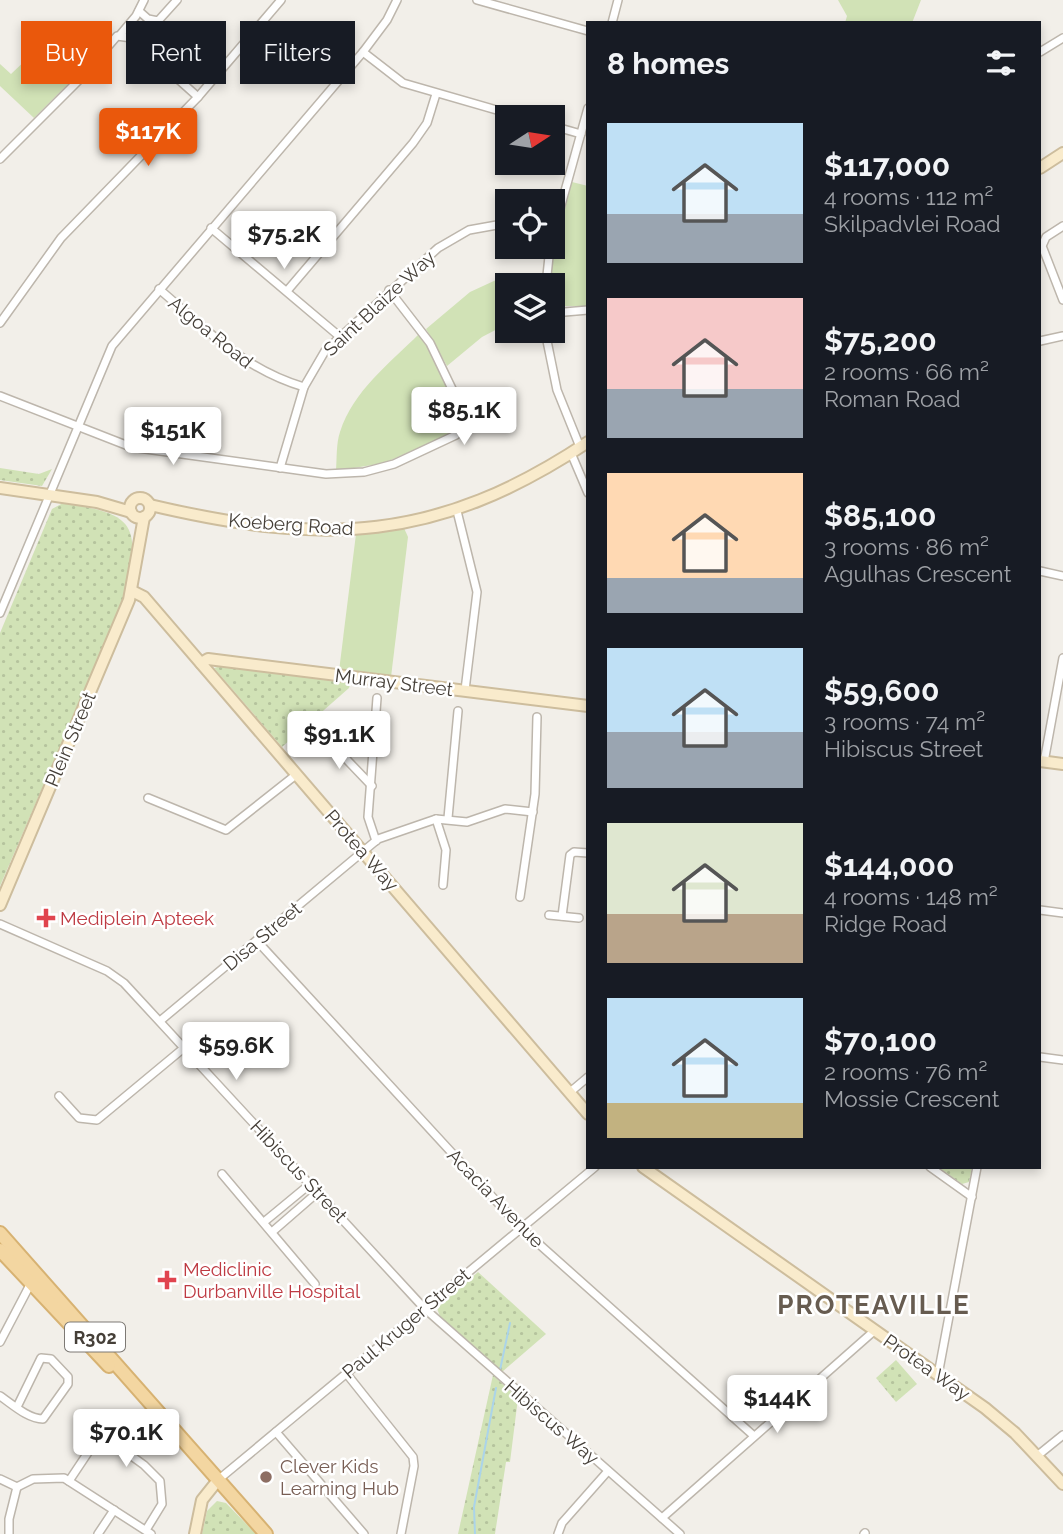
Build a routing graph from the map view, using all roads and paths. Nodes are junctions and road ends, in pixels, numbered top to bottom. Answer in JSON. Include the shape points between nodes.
{"nodes":[{"id":1,"x":144,"y":0,"type":"edge"},
{"id":2,"x":177,"y":0,"type":"edge"},
{"id":3,"x":281,"y":0,"type":"edge"},
{"id":4,"x":397,"y":0,"type":"edge"},
{"id":5,"x":477,"y":0,"type":"edge"},
{"id":6,"x":618,"y":0,"type":"edge"},
{"id":7,"x":139,"y":11,"type":"junction"},
{"id":8,"x":613,"y":21,"type":"edge"},
{"id":9,"x":586,"y":30,"type":"edge"},
{"id":10,"x":120,"y":35,"type":"junction"},
{"id":11,"x":1063,"y":38,"type":"edge"},
{"id":12,"x":1041,"y":51,"type":"edge"},
{"id":13,"x":363,"y":52,"type":"junction"},
{"id":14,"x":436,"y":94,"type":"junction"},
{"id":15,"x":198,"y":97,"type":"junction"},
{"id":16,"x":495,"y":110,"type":"edge"},
{"id":17,"x":586,"y":115,"type":"edge"},
{"id":18,"x":565,"y":129,"type":"edge"},
{"id":19,"x":581,"y":134,"type":"junction"},
{"id":20,"x":1063,"y":153,"type":"edge"},
{"id":21,"x":0,"y":159,"type":"edge"},
{"id":22,"x":1041,"y":167,"type":"edge"},
{"id":23,"x":565,"y":191,"type":"edge"},
{"id":24,"x":495,"y":225,"type":"edge"},
{"id":25,"x":1063,"y":226,"type":"edge"},
{"id":26,"x":211,"y":228,"type":"junction"},
{"id":27,"x":159,"y":289,"type":"junction"},
{"id":28,"x":390,"y":290,"type":"junction"},
{"id":29,"x":287,"y":291,"type":"junction"},
{"id":30,"x":1063,"y":300,"type":"edge"},
{"id":31,"x":586,"y":310,"type":"edge"},
{"id":32,"x":565,"y":312,"type":"edge"},
{"id":33,"x":0,"y":323,"type":"edge"},
{"id":34,"x":339,"y":336,"type":"junction"},
{"id":35,"x":1063,"y":336,"type":"edge"},
{"id":36,"x":1041,"y":341,"type":"edge"},
{"id":37,"x":547,"y":343,"type":"edge"},
{"id":38,"x":304,"y":387,"type":"junction"},
{"id":39,"x":0,"y":396,"type":"edge"},
{"id":40,"x":76,"y":426,"type":"junction"},
{"id":41,"x":580,"y":447,"type":"edge"},
{"id":42,"x":280,"y":468,"type":"junction"},
{"id":43,"x":586,"y":482,"type":"edge"},
{"id":44,"x":0,"y":488,"type":"edge"},
{"id":45,"x":51,"y":495,"type":"junction"},
{"id":46,"x":140,"y":511,"type":"junction"},
{"id":47,"x":457,"y":511,"type":"junction"},
{"id":48,"x":1041,"y":571,"type":"edge"},
{"id":49,"x":1063,"y":576,"type":"edge"},
{"id":50,"x":132,"y":591,"type":"junction"},
{"id":51,"x":0,"y":613,"type":"edge"},
{"id":52,"x":1063,"y":658,"type":"edge"},
{"id":53,"x":201,"y":663,"type":"junction"},
{"id":54,"x":465,"y":690,"type":"junction"},
{"id":55,"x":377,"y":698,"type":"dead end"},
{"id":56,"x":586,"y":706,"type":"edge"},
{"id":57,"x":458,"y":711,"type":"dead end"},
{"id":58,"x":537,"y":717,"type":"dead end"},
{"id":59,"x":326,"y":738,"type":"dead end"},
{"id":60,"x":1042,"y":762,"type":"edge"},
{"id":61,"x":1063,"y":764,"type":"edge"},
{"id":62,"x":297,"y":774,"type":"junction"},
{"id":63,"x":372,"y":786,"type":"junction"},
{"id":64,"x":148,"y":798,"type":"dead end"},
{"id":65,"x":533,"y":812,"type":"junction"},
{"id":66,"x":448,"y":818,"type":"junction"},
{"id":67,"x":436,"y":819,"type":"junction"},
{"id":68,"x":376,"y":841,"type":"junction"},
{"id":69,"x":364,"y":852,"type":"junction"},
{"id":70,"x":586,"y":853,"type":"edge"},
{"id":71,"x":443,"y":885,"type":"dead end"},
{"id":72,"x":520,"y":897,"type":"dead end"},
{"id":73,"x":0,"y":905,"type":"edge"},
{"id":74,"x":1041,"y":910,"type":"edge"},
{"id":75,"x":1063,"y":913,"type":"edge"},
{"id":76,"x":549,"y":915,"type":"dead end"},
{"id":77,"x":562,"y":916,"type":"junction"},
{"id":78,"x":579,"y":918,"type":"dead end"},
{"id":79,"x":0,"y":924,"type":"edge"},
{"id":80,"x":257,"y":941,"type":"junction"},
{"id":81,"x":160,"y":1021,"type":"junction"},
{"id":82,"x":185,"y":1047,"type":"junction"},
{"id":83,"x":1041,"y":1057,"type":"edge"},
{"id":84,"x":1063,"y":1060,"type":"edge"},
{"id":85,"x":586,"y":1079,"type":"edge"},
{"id":86,"x":569,"y":1093,"type":"junction"},
{"id":87,"x":59,"y":1096,"type":"dead end"},
{"id":88,"x":586,"y":1112,"type":"edge"},
{"id":89,"x":593,"y":1169,"type":"edge"},
{"id":90,"x":646,"y":1169,"type":"edge"},
{"id":91,"x":933,"y":1169,"type":"edge"},
{"id":92,"x":977,"y":1169,"type":"edge"},
{"id":93,"x":222,"y":1174,"type":"dead end"},
{"id":94,"x":310,"y":1184,"type":"junction"},
{"id":95,"x":318,"y":1192,"type":"junction"},
{"id":96,"x":972,"y":1197,"type":"junction"},
{"id":97,"x":264,"y":1222,"type":"junction"},
{"id":98,"x":521,"y":1228,"type":"junction"},
{"id":99,"x":272,"y":1232,"type":"junction"},
{"id":100,"x":0,"y":1233,"type":"edge"},
{"id":101,"x":0,"y":1250,"type":"edge"},
{"id":102,"x":36,"y":1284,"type":"junction"},
{"id":103,"x":315,"y":1284,"type":"dead end"},
{"id":104,"x":424,"y":1308,"type":"junction"},
{"id":105,"x":4,"y":1327,"type":"edge"},
{"id":106,"x":874,"y":1331,"type":"junction"},
{"id":107,"x":0,"y":1342,"type":"edge"},
{"id":108,"x":346,"y":1373,"type":"junction"},
{"id":109,"x":938,"y":1375,"type":"junction"},
{"id":110,"x":0,"y":1396,"type":"edge"},
{"id":111,"x":17,"y":1407,"type":"junction"},
{"id":112,"x":276,"y":1432,"type":"junction"},
{"id":113,"x":1063,"y":1435,"type":"edge"},
{"id":114,"x":754,"y":1436,"type":"junction"},
{"id":115,"x":1037,"y":1456,"type":"junction"},
{"id":116,"x":608,"y":1471,"type":"junction"},
{"id":117,"x":0,"y":1479,"type":"edge"},
{"id":118,"x":218,"y":1480,"type":"junction"},
{"id":119,"x":69,"y":1481,"type":"junction"},
{"id":120,"x":1063,"y":1483,"type":"edge"},
{"id":121,"x":17,"y":1487,"type":"junction"},
{"id":122,"x":114,"y":1510,"type":"junction"},
{"id":123,"x":662,"y":1518,"type":"junction"},
{"id":124,"x":149,"y":1532,"type":"edge"},
{"id":125,"x":9,"y":1534,"type":"edge"},
{"id":126,"x":98,"y":1534,"type":"edge"},
{"id":127,"x":195,"y":1534,"type":"edge"},
{"id":128,"x":266,"y":1534,"type":"edge"},
{"id":129,"x":364,"y":1534,"type":"edge"},
{"id":130,"x":401,"y":1534,"type":"edge"},
{"id":131,"x":558,"y":1534,"type":"edge"},
{"id":132,"x":680,"y":1534,"type":"edge"}],
"edges":[{"from":1,"to":7,"type":"street"},
{"from":2,"to":7,"type":"street","via":[[156,21]]},
{"from":3,"to":15,"type":"street"},
{"from":4,"to":13,"type":"street"},
{"from":5,"to":9,"type":"street"},
{"from":6,"to":8,"type":"street"},
{"from":7,"to":10,"type":"street"},
{"from":10,"to":15,"type":"street","via":[[132,38]]},
{"from":10,"to":21,"type":"street"},
{"from":11,"to":12,"type":"street"},
{"from":13,"to":14,"type":"street","via":[[403,83]]},
{"from":13,"to":26,"type":"street"},
{"from":14,"to":16,"type":"street"},
{"from":14,"to":29,"type":"street","via":[[430,117],[413,143]]},
{"from":15,"to":33,"type":"street","via":[[61,238]]},
{"from":17,"to":19,"type":"street"},
{"from":18,"to":19,"type":"street"},
{"from":19,"to":23,"type":"street"},
{"from":20,"to":22,"type":"street"},
{"from":24,"to":28,"type":"street","name":"Saint Blaize Way","via":[[454,238]]},
{"from":25,"to":30,"type":"street","via":[[1046,237],[1042,246]]},
{"from":26,"to":27,"type":"street"},
{"from":26,"to":29,"type":"street"},
{"from":27,"to":38,"type":"street","name":"Algoa Road","via":[[240,359]]},
{"from":27,"to":40,"type":"street","via":[[112,346]]},
{"from":28,"to":34,"type":"street","name":"Saint Blaize Way"},
{"from":28,"to":42,"type":"street","via":[[437,355],[465,416],[463,430],[394,464],[364,472],[326,474]]},
{"from":29,"to":34,"type":"street"},
{"from":31,"to":32,"type":"street"},
{"from":34,"to":38,"type":"street","name":"Saint Blaize Way","via":[[318,359]]},
{"from":35,"to":36,"type":"street"},
{"from":37,"to":41,"type":"street","via":[[557,390]]},
{"from":38,"to":42,"type":"street","name":"Saint Blaize Way"},
{"from":39,"to":40,"type":"street"},
{"from":40,"to":42,"type":"street","via":[[136,448]]},
{"from":40,"to":45,"type":"street"},
{"from":41,"to":43,"type":"street"},
{"from":41,"to":47,"type":"street","name":"Koeberg Road","via":[[495,496]]},
{"from":44,"to":45,"type":"street","name":"Koeberg Road"},
{"from":45,"to":46,"type":"street","name":"Koeberg Road"},
{"from":45,"to":51,"type":"street"},
{"from":46,"to":47,"type":"street","name":"Koeberg Road","via":[[351,530],[411,524]]},
{"from":46,"to":50,"type":"street","name":"Plein Street"},
{"from":47,"to":54,"type":"street","via":[[477,600]]},
{"from":48,"to":49,"type":"street"},
{"from":50,"to":53,"type":"street","name":"Protea Way","via":[[144,597]]},
{"from":50,"to":73,"type":"street","name":"Plein Street"},
{"from":52,"to":60,"type":"street"},
{"from":53,"to":54,"type":"street","name":"Murray Street","via":[[208,659]]},
{"from":53,"to":62,"type":"street","name":"Protea Way"},
{"from":54,"to":56,"type":"street","name":"Murray Street"},
{"from":55,"to":63,"type":"street"},
{"from":57,"to":66,"type":"street"},
{"from":58,"to":65,"type":"street"},
{"from":59,"to":63,"type":"street"},
{"from":60,"to":61,"type":"street"},
{"from":62,"to":64,"type":"street","via":[[228,829]]},
{"from":62,"to":69,"type":"street","name":"Protea Way"},
{"from":63,"to":68,"type":"street","via":[[368,817]]},
{"from":65,"to":66,"type":"street","via":[[505,809],[467,822]]},
{"from":65,"to":72,"type":"street"},
{"from":66,"to":67,"type":"street"},
{"from":67,"to":68,"type":"street"},
{"from":67,"to":71,"type":"street","via":[[446,849]]},
{"from":68,"to":69,"type":"street","name":"Disa Street"},
{"from":69,"to":80,"type":"street","name":"Disa Street"},
{"from":69,"to":86,"type":"street","name":"Protea Way"},
{"from":70,"to":77,"type":"street","via":[[570,855]]},
{"from":74,"to":75,"type":"street"},
{"from":76,"to":77,"type":"street"},
{"from":77,"to":78,"type":"street"},
{"from":79,"to":81,"type":"street","name":"Hibiscus Street","via":[[112,974]]},
{"from":80,"to":81,"type":"street","name":"Disa Street"},
{"from":80,"to":98,"type":"street","name":"Acacia Avenue"},
{"from":81,"to":82,"type":"street","name":"Hibiscus Street"},
{"from":82,"to":87,"type":"street","via":[[97,1119],[79,1118]]},
{"from":82,"to":94,"type":"street","name":"Hibiscus Street"},
{"from":83,"to":84,"type":"street"},
{"from":85,"to":86,"type":"street"},
{"from":86,"to":88,"type":"street","name":"Protea Way"},
{"from":89,"to":98,"type":"street","name":"Paul Kruger Street"},
{"from":90,"to":106,"type":"street","name":"Protea Way"},
{"from":91,"to":96,"type":"street"},
{"from":92,"to":96,"type":"street"},
{"from":93,"to":97,"type":"street"},
{"from":94,"to":95,"type":"street","name":"Hibiscus Street"},
{"from":94,"to":97,"type":"street"},
{"from":95,"to":99,"type":"street"},
{"from":95,"to":104,"type":"street","name":"Hibiscus Street"},
{"from":96,"to":109,"type":"street"},
{"from":97,"to":99,"type":"street"},
{"from":98,"to":104,"type":"street","name":"Paul Kruger Street"},
{"from":98,"to":114,"type":"street","name":"Acacia Avenue"},
{"from":99,"to":103,"type":"street"},
{"from":100,"to":102,"type":"main road","number":"R302"},
{"from":101,"to":102,"type":"main road","number":"R302"},
{"from":102,"to":105,"type":"street"},
{"from":102,"to":118,"type":"main road","number":"R302"},
{"from":104,"to":108,"type":"street","name":"Paul Kruger Street"},
{"from":104,"to":116,"type":"street","name":"Hibiscus Way"},
{"from":105,"to":107,"type":"street"},
{"from":106,"to":109,"type":"street","name":"Protea Way"},
{"from":106,"to":114,"type":"street"},
{"from":108,"to":112,"type":"street","name":"Paul Kruger Street"},
{"from":108,"to":130,"type":"street","via":[[413,1457]]},
{"from":109,"to":115,"type":"street","name":"Protea Way","via":[[997,1417]]},
{"from":110,"to":111,"type":"street"},
{"from":111,"to":111,"type":"street","via":[[37,1419],[45,1418],[68,1377],[51,1359],[41,1359]]},
{"from":112,"to":118,"type":"street","name":"Paul Kruger Street"},
{"from":112,"to":129,"type":"street"},
{"from":113,"to":115,"type":"street"},
{"from":114,"to":123,"type":"street"},
{"from":115,"to":120,"type":"street","name":"Protea Way"},
{"from":116,"to":123,"type":"street","name":"Hibiscus Way"},
{"from":116,"to":131,"type":"street","via":[[562,1523]]},
{"from":117,"to":121,"type":"street"},
{"from":118,"to":127,"type":"street","via":[[202,1500]]},
{"from":118,"to":128,"type":"main road","number":"R302"},
{"from":119,"to":121,"type":"street","via":[[53,1476]]},
{"from":119,"to":122,"type":"street"},
{"from":119,"to":124,"type":"street","via":[[97,1439],[108,1440],[160,1481],[162,1504]]},
{"from":121,"to":125,"type":"street"},
{"from":122,"to":124,"type":"street"},
{"from":122,"to":126,"type":"street"},
{"from":123,"to":132,"type":"street","name":"Hibiscus Way"}]}
